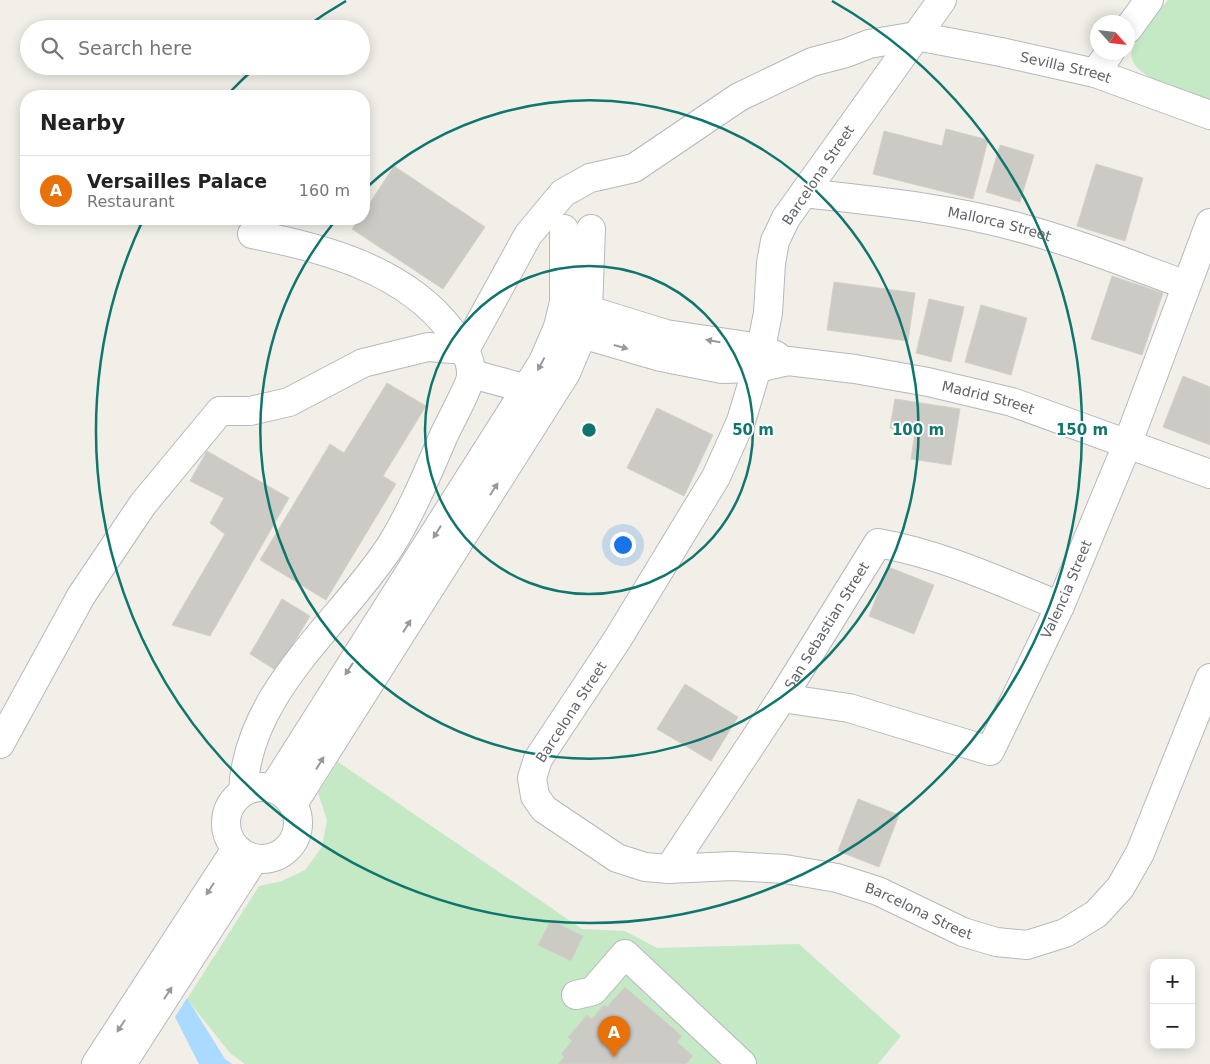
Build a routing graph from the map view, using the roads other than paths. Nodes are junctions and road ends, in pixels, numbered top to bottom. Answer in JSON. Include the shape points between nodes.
{"nodes":[{"id":1,"x":942,"y":0,"type":"edge"},
{"id":2,"x":1149,"y":0,"type":"edge"},
{"id":3,"x":1135,"y":19,"type":"edge"},
{"id":4,"x":916,"y":36,"type":"junction"},
{"id":5,"x":1102,"y":63,"type":"edge"},
{"id":6,"x":1210,"y":115,"type":"edge"},
{"id":7,"x":804,"y":193,"type":"junction"},
{"id":8,"x":1210,"y":223,"type":"edge"},
{"id":9,"x":564,"y":229,"type":"dead end"},
{"id":10,"x":591,"y":229,"type":"dead end"},
{"id":11,"x":252,"y":234,"type":"dead end"},
{"id":12,"x":1186,"y":285,"type":"junction"},
{"id":13,"x":573,"y":319,"type":"junction"},
{"id":14,"x":759,"y":358,"type":"junction"},
{"id":15,"x":468,"y":362,"type":"junction"},
{"id":16,"x":527,"y":388,"type":"junction"},
{"id":17,"x":1127,"y":445,"type":"junction"},
{"id":18,"x":1210,"y":474,"type":"edge"},
{"id":19,"x":1060,"y":606,"type":"junction"},
{"id":20,"x":1210,"y":678,"type":"edge"},
{"id":21,"x":782,"y":698,"type":"junction"},
{"id":22,"x":0,"y":744,"type":"edge"},
{"id":23,"x":243,"y":792,"type":"junction"},
{"id":24,"x":283,"y":796,"type":"junction"},
{"id":25,"x":245,"y":854,"type":"junction"},
{"id":26,"x":669,"y":868,"type":"junction"},
{"id":27,"x":576,"y":994,"type":"dead end"},
{"id":28,"x":96,"y":1064,"type":"edge"},
{"id":29,"x":122,"y":1064,"type":"edge"},
{"id":30,"x":742,"y":1064,"type":"edge"}],
"edges":[{"from":1,"to":4,"type":"street","name":"Barcelona Street"},
{"from":2,"to":3,"type":"street"},
{"from":4,"to":5,"type":"street","name":"Sevilla Street","via":[[1002,52]]},
{"from":4,"to":7,"type":"street","name":"Barcelona Street"},
{"from":4,"to":15,"type":"street","via":[[869,44],[812,62],[739,97],[634,168],[590,178],[563,193],[528,235]]},
{"from":5,"to":6,"type":"street","name":"Sevilla Street"},
{"from":7,"to":12,"type":"street","name":"Mallorca Street","via":[[891,203],[1020,227]]},
{"from":7,"to":14,"type":"street","name":"Barcelona Street","via":[[775,241],[768,313]]},
{"from":8,"to":12,"type":"street","name":"Valencia Street"},
{"from":9,"to":13,"type":"street"},
{"from":10,"to":13,"type":"street"},
{"from":11,"to":15,"type":"street","via":[[298,243],[351,260],[392,280],[445,322]]},
{"from":12,"to":17,"type":"street","name":"Valencia Street"},
{"from":13,"to":14,"type":"street","name":"Madrid Street","via":[[661,357],[722,369]]},
{"from":13,"to":16,"type":"street","one_way":true},
{"from":24,"to":13,"type":"street","one_way":true,"via":[[538,420],[566,373]]},
{"from":14,"to":17,"type":"street","name":"Madrid Street","via":[[864,370],[928,382],[1012,402]]},
{"from":14,"to":26,"type":"street","name":"Barcelona Street","via":[[741,421],[716,477],[617,640],[538,759],[532,778],[535,796],[544,809],[617,858],[645,867]]},
{"from":15,"to":16,"type":"street"},
{"from":15,"to":22,"type":"street","via":[[428,347],[363,363],[289,402],[250,411],[220,411],[143,504],[81,596]]},
{"from":15,"to":23,"type":"street","via":[[420,490],[391,545],[282,684],[246,759]]},
{"from":16,"to":24,"type":"street","one_way":true},
{"from":17,"to":18,"type":"street","name":"Madrid Street"},
{"from":17,"to":19,"type":"street","name":"Valencia Street"},
{"from":19,"to":21,"type":"street","name":"San Sebastian Street","via":[[971,570],[878,543]]},
{"from":19,"to":21,"type":"street","name":"Valencia Street","via":[[990,751],[849,708]]},
{"from":20,"to":26,"type":"street","name":"Barcelona Street","via":[[1140,853],[1120,888],[1096,914],[1065,933],[1027,945],[996,942],[963,932],[878,891],[837,878],[785,868]]},
{"from":21,"to":26,"type":"street","name":"San Sebastian Street"},
{"from":23,"to":24,"type":"street","via":[[258,787]]},
{"from":23,"to":25,"type":"street","via":[[232,803],[226,818],[228,835]]},
{"from":24,"to":25,"type":"street","via":[[298,817],[298,831],[292,844],[282,854],[268,859]]},
{"from":25,"to":28,"type":"street","one_way":true},
{"from":29,"to":25,"type":"street","one_way":true},
{"from":27,"to":30,"type":"street","via":[[593,990],[625,954]]}]}
